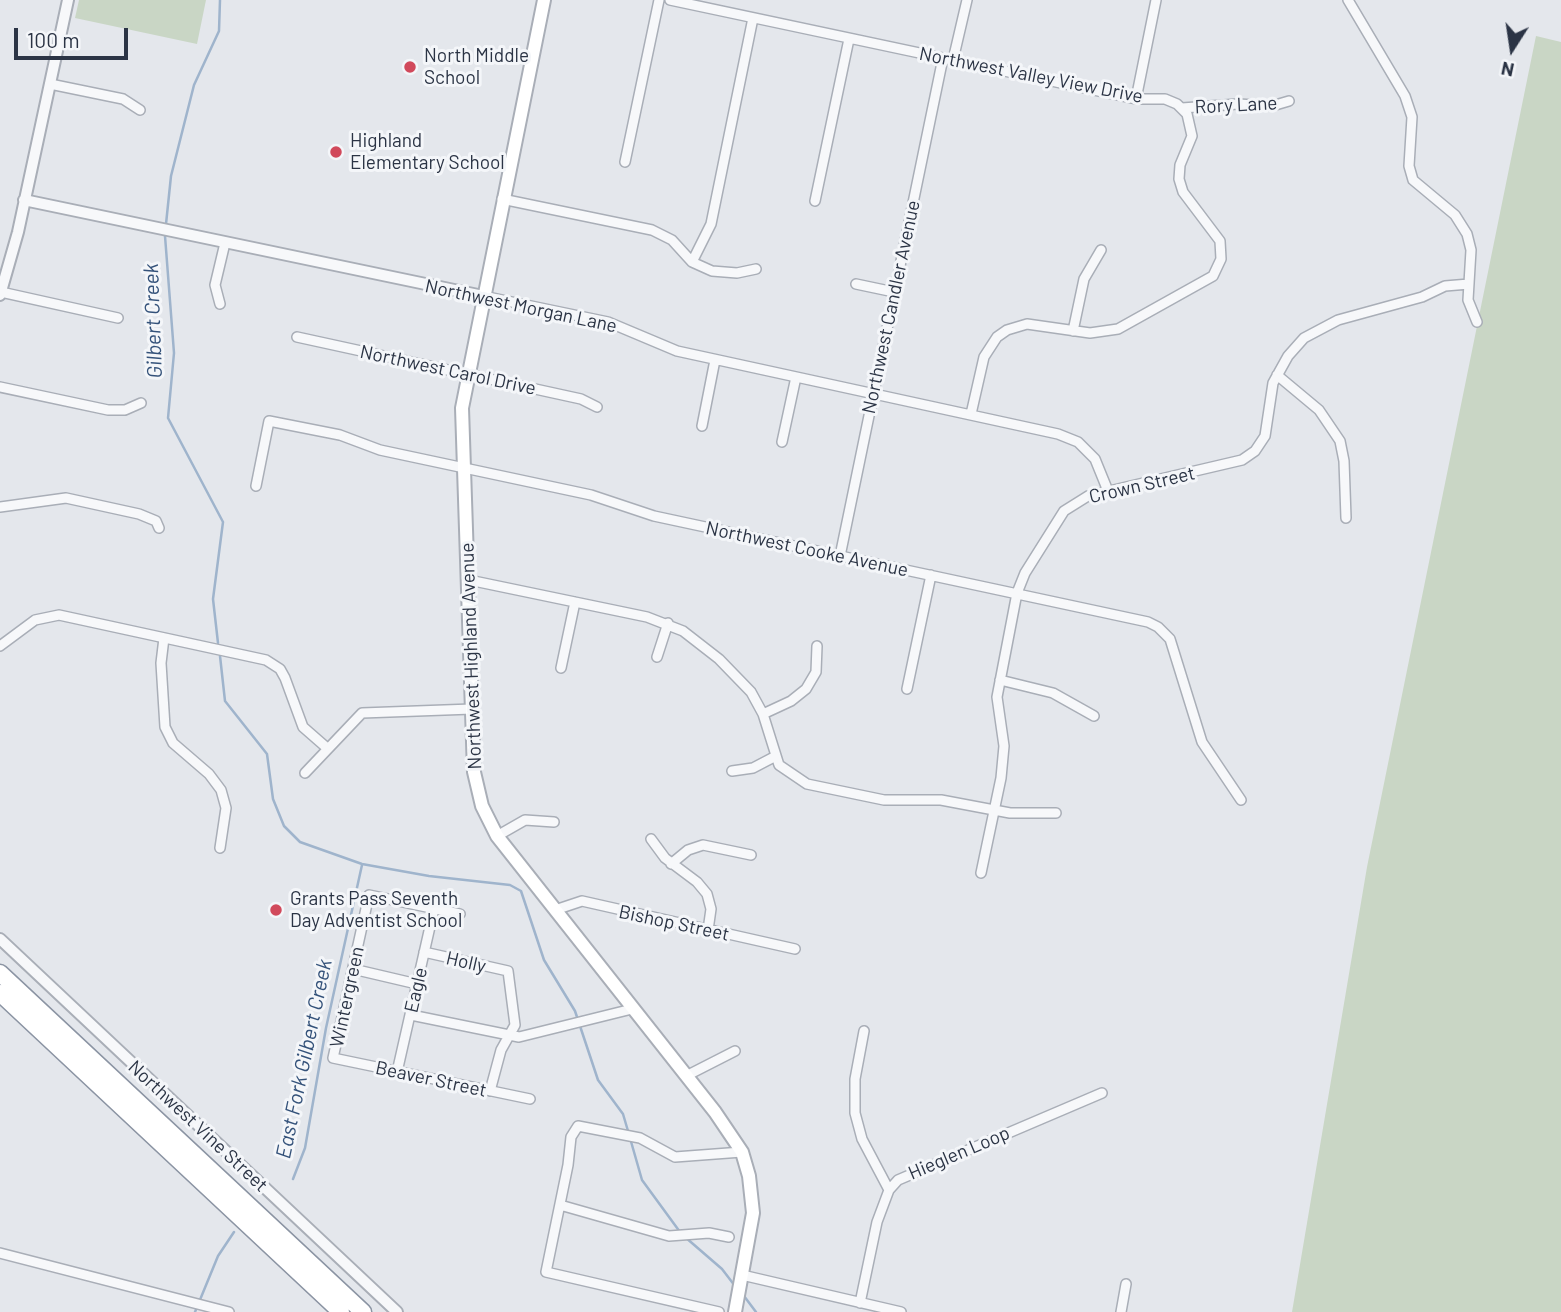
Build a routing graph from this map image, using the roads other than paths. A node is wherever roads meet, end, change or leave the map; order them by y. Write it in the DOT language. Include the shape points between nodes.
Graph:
graph roads {
  1 [pos="68,0"];
  2 [pos="544,0"];
  3 [pos="659,0"];
  4 [pos="670,0"];
  5 [pos="967,0"];
  6 [pos="1156,0"];
  7 [pos="1348,0"];
  8 [pos="753,18"];
  9 [pos="849,38"];
  10 [pos="948,59"];
  11 [pos="50,84"];
  12 [pos="1136,99"];
  13 [pos="1289,101"];
  14 [pos="1182,108"];
  15 [pos="140,110"];
  16 [pos="625,162"];
  17 [pos="502,199"];
  18 [pos="24,200"];
  19 [pos="815,201"];
  20 [pos="225,243"];
  21 [pos="1101,250"];
  22 [pos="692,262"];
  23 [pos="756,269"];
  24 [pos="1469,284"];
  25 [pos="856,285"];
  26 [pos="894,292"];
  27 [pos="1,294"];
  28 [pos="483,296"];
  29 [pos="220,303"];
  30 [pos="118,318"];
  31 [pos="1477,322"];
  32 [pos="1073,331"];
  33 [pos="297,337"];
  34 [pos="715,360"];
  35 [pos="467,374"];
  36 [pos="1277,375"];
  37 [pos="796,377"];
  38 [pos="0,387"];
  39 [pos="873,393"];
  40 [pos="141,403"];
  41 [pos="597,407"];
  42 [pos="971,414"];
  43 [pos="702,426"];
  44 [pos="782,442"];
  45 [pos="464,468"];
  46 [pos="256,486"];
  47 [pos="1108,491"];
  48 [pos="0,507"];
  49 [pos="1346,518"];
  50 [pos="159,528"];
  51 [pos="839,556"];
  52 [pos="930,575"];
  53 [pos="469,580"];
  54 [pos="1017,593"];
  55 [pos="575,602"];
  56 [pos="668,623"];
  57 [pos="164,638"];
  58 [pos="0,646"];
  59 [pos="817,646"];
  60 [pos="657,657"];
  61 [pos="561,668"];
  62 [pos="1000,680"];
  63 [pos="907,689"];
  64 [pos="472,709"];
  65 [pos="763,714"];
  66 [pos="1094,716"];
  67 [pos="327,748"];
  68 [pos="774,757"];
  69 [pos="732,771"];
  70 [pos="304,773"];
  71 [pos="1241,800"];
  72 [pos="995,810"];
  73 [pos="1056,813"];
  74 [pos="554,821"];
  75 [pos="497,836"];
  76 [pos="651,839"];
  77 [pos="220,848"];
  78 [pos="751,855"];
  79 [pos="671,864"];
  80 [pos="981,873"];
  81 [pos="434,909"];
  82 [pos="555,910"];
  83 [pos="460,915"];
  84 [pos="708,930"];
  85 [pos="0,939"];
  86 [pos="795,949"];
  87 [pos="425,952"];
  88 [pos="353,970"];
  89 [pos="0,973"];
  90 [pos="417,984"];
  91 [pos="0,993"];
  92 [pos="632,1009"];
  93 [pos="411,1015"];
  94 [pos="864,1031"];
  95 [pos="509,1036"];
  96 [pos="735,1051"];
  97 [pos="333,1058"];
  98 [pos="397,1072"];
  99 [pos="686,1076"];
  100 [pos="490,1091"];
  101 [pos="1102,1093"];
  102 [pos="530,1099"];
  103 [pos="742,1152"];
  104 [pos="888,1190"];
  105 [pos="560,1205"];
  106 [pos="729,1237"];
  107 [pos="0,1253"];
  108 [pos="742,1275"];
  109 [pos="1126,1284"];
  110 [pos="860,1303"];
  111 [pos="229,1312"];
  112 [pos="341,1312"];
  113 [pos="363,1312"];
  114 [pos="397,1312"];
  115 [pos="719,1312"];
  116 [pos="735,1312"];
  117 [pos="901,1312"];
  118 [pos="1121,1312"];
  1 -- 11 [label="street"];
  2 -- 17 [label="main road, Northwest Highland Avenue"];
  3 -- 16 [label="street"];
  4 -- 8 [label="street, Northwest Valley View Drive"];
  5 -- 10 [label="street, Northwest Candler Avenue"];
  6 -- 12 [label="street"];
  7 -- 24 [label="street" via="1409,107 1413,180 1455,215 1466,234 1471,250"];
  8 -- 9 [label="street, Northwest Valley View Drive"];
  8 -- 22 [label="street" via="711,225"];
  9 -- 10 [label="street, Northwest Valley View Drive"];
  9 -- 19 [label="street"];
  10 -- 12 [label="street, Northwest Valley View Drive"];
  10 -- 26 [label="street, Northwest Candler Avenue"];
  11 -- 15 [label="street" via="123,99"];
  11 -- 18 [label="street"];
  12 -- 14 [label="street, Northwest Valley View Drive" via="1165,99"];
  13 -- 14 [label="street, Rory Lane" via="1272,106"];
  14 -- 32 [label="street" via="1192,135 1180,165 1180,185 1215,231 1222,250 1219,267 1205,282 1118,329"];
  17 -- 22 [label="street" via="652,230 672,240"];
  17 -- 28 [label="main road, Northwest Highland Avenue"];
  18 -- 20 [label="street, Northwest Morgan Lane"];
  18 -- 27 [label="street"];
  20 -- 28 [label="street, Northwest Morgan Lane"];
  20 -- 29 [label="street" via="215,285"];
  21 -- 32 [label="street" via="1084,279"];
  22 -- 23 [label="street" via="722,273"];
  24 -- 31 [label="street" via="1469,307"];
  24 -- 36 [label="street, Crown Street" via="1445,286 1326,325 1295,348"];
  25 -- 26 [label="street"];
  26 -- 39 [label="street, Northwest Candler Avenue"];
  27 -- 30 [label="street"];
  28 -- 34 [label="street, Northwest Morgan Lane" via="608,322 667,348"];
  28 -- 35 [label="main road, Northwest Highland Avenue"];
  32 -- 42 [label="street" via="1027,324 997,337 984,357"];
  33 -- 35 [label="street, Northwest Carol Drive"];
  34 -- 37 [label="street, Northwest Morgan Lane"];
  34 -- 43 [label="street"];
  35 -- 41 [label="street, Northwest Carol Drive" via="582,399"];
  35 -- 45 [label="main road, Northwest Highland Avenue" via="461,423"];
  36 -- 47 [label="street, Crown Street" via="1265,436 1248,456 1216,468"];
  36 -- 49 [label="street" via="1319,410 1340,441"];
  37 -- 39 [label="street, Northwest Morgan Lane"];
  37 -- 44 [label="street"];
  38 -- 40 [label="street" via="108,410 125,410"];
  39 -- 42 [label="street, Northwest Morgan Lane"];
  39 -- 51 [label="street, Northwest Candler Avenue"];
  42 -- 47 [label="street, Northwest Morgan Lane" via="1058,433 1078,442 1095,459"];
  45 -- 46 [label="street, Northwest Cooke Avenue" via="269,421"];
  45 -- 51 [label="street, Northwest Cooke Avenue"];
  45 -- 53 [label="main road, Northwest Highland Avenue"];
  47 -- 54 [label="street, Crown Street" via="1088,496 1064,511"];
  48 -- 50 [label="street" via="66,498 139,514 156,521"];
  51 -- 52 [label="street, Northwest Cooke Avenue"];
  52 -- 54 [label="street, Northwest Cooke Avenue"];
  52 -- 63 [label="street"];
  53 -- 55 [label="street"];
  53 -- 64 [label="main road, Northwest Highland Avenue"];
  54 -- 62 [label="street, Crown Street"];
  54 -- 71 [label="street, Northwest Cooke Avenue" via="1148,622 1164,632 1202,742"];
  55 -- 56 [label="street"];
  55 -- 61 [label="street"];
  56 -- 60 [label="street"];
  56 -- 65 [label="street" via="719,659 751,692"];
  57 -- 58 [label="street" via="50,615 35,620"];
  57 -- 67 [label="street" via="273,664 285,678 303,727"];
  57 -- 77 [label="street" via="165,727 173,743 221,790 226,808"];
  59 -- 65 [label="street" via="816,672 806,689"];
  62 -- 66 [label="street" via="1053,693"];
  62 -- 72 [label="street, Crown Street" via="997,708 1004,758"];
  64 -- 67 [label="street" via="362,713"];
  64 -- 75 [label="main road, Northwest Highland Avenue" via="477,789"];
  65 -- 68 [label="street"];
  67 -- 70 [label="street"];
  68 -- 69 [label="street" via="753,768"];
  68 -- 72 [label="street" via="796,778 823,788 884,800 941,800"];
  72 -- 73 [label="street"];
  72 -- 80 [label="street, Crown Street"];
  74 -- 75 [label="street" via="525,820"];
  75 -- 82 [label="main road, Northwest Highland Avenue"];
  76 -- 79 [label="street"];
  78 -- 79 [label="street" via="703,845"];
  79 -- 84 [label="street" via="707,894 711,909"];
  81 -- 83 [label="street"];
  81 -- 87 [label="street, Eagle"];
  81 -- 88 [label="street, Wintergreen" via="369,895"];
  82 -- 84 [label="street, Bishop Street" via="582,901"];
  82 -- 92 [label="main road, Northwest Highland Avenue"];
  84 -- 86 [label="street, Bishop Street"];
  85 -- 114 [label="street, Northwest Vine Street"];
  87 -- 90 [label="street, Eagle"];
  87 -- 95 [label="street, Holly" via="508,971 515,1020"];
  88 -- 90 [label="street"];
  88 -- 97 [label="street, Wintergreen"];
  89 -- 113 [label="highway"];
  90 -- 93 [label="street, Eagle"];
  91 -- 112 [label="highway"];
  92 -- 95 [label="street"];
  92 -- 99 [label="main road, Northwest Highland Avenue"];
  93 -- 95 [label="street"];
  93 -- 98 [label="street, Eagle"];
  94 -- 104 [label="street" via="855,1079 855,1114 862,1139"];
  95 -- 100 [label="street"];
  96 -- 99 [label="street"];
  97 -- 98 [label="street, Beaver Street"];
  98 -- 100 [label="street, Beaver Street"];
  99 -- 103 [label="main road, Northwest Highland Avenue"];
  100 -- 102 [label="street, Beaver Street"];
  101 -- 104 [label="street, Hieglen Loop" via="912,1171"];
  103 -- 105 [label="street" via="675,1157 640,1138 578,1126 571,1137"];
  103 -- 108 [label="main road, Northwest Highland Avenue" via="754,1201"];
  104 -- 110 [label="street, Hieglen Loop"];
  105 -- 106 [label="street" via="670,1236 709,1233"];
  105 -- 115 [label="street" via="546,1272"];
  107 -- 111 [label="street"];
  108 -- 110 [label="street"];
  108 -- 116 [label="main road, Northwest Highland Avenue"];
  109 -- 118 [label="street"];
  110 -- 117 [label="street"];
}
